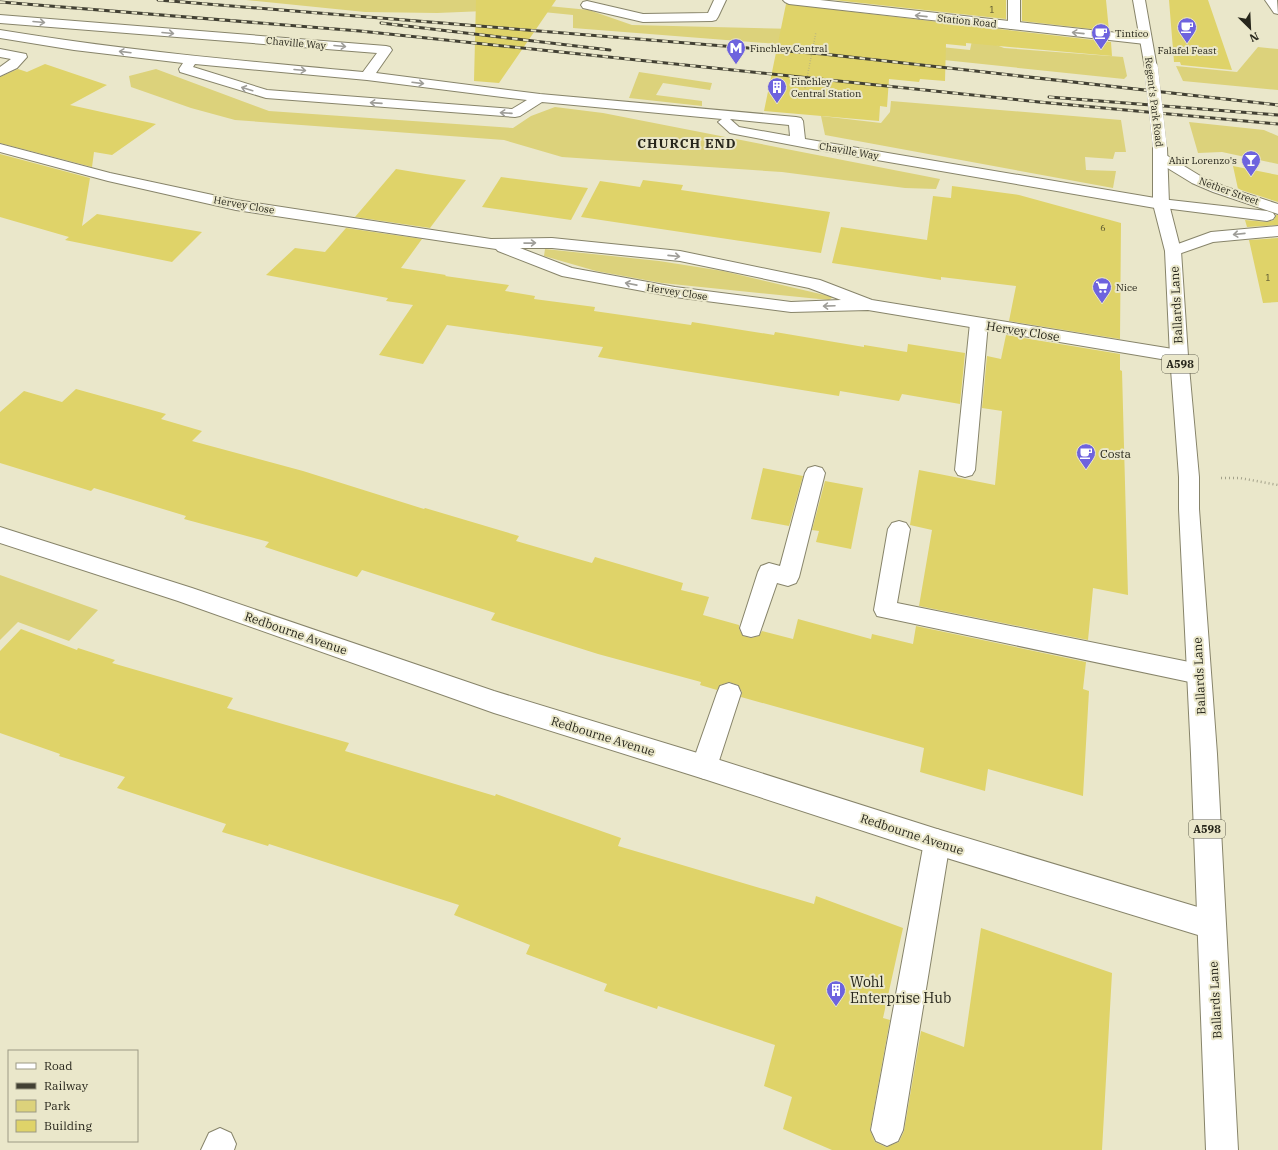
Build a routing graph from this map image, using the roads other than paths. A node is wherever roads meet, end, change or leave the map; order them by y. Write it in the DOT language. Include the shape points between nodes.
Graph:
graph roads {
  1 [pos="720,0"];
  2 [pos="789,0"];
  3 [pos="1014,0"];
  4 [pos="1139,0"];
  5 [pos="1271,0"];
  6 [pos="587,5"];
  7 [pos="1278,10"];
  8 [pos="0,19"];
  9 [pos="1014,26"];
  10 [pos="0,34"];
  11 [pos="1145,40"];
  12 [pos="0,54"];
  13 [pos="192,60"];
  14 [pos="0,72"];
  15 [pos="368,76"];
  16 [pos="540,98"];
  17 [pos="714,115"];
  18 [pos="798,142"];
  19 [pos="0,148"];
  20 [pos="1160,153"];
  21 [pos="1161,204"];
  22 [pos="1278,209"];
  23 [pos="1278,218"];
  24 [pos="1278,231"];
  25 [pos="491,244"];
  26 [pos="1173,251"];
  27 [pos="868,305"];
  28 [pos="979,324"];
  29 [pos="1179,356"];
  30 [pos="965,470"];
  31 [pos="815,473"];
  32 [pos="898,529"];
  33 [pos="0,535"];
  34 [pos="751,628"];
  35 [pos="1199,674"];
  36 [pos="729,693"];
  37 [pos="704,767"];
  38 [pos="937,842"];
  39 [pos="1211,925"];
  40 [pos="887,1130"];
  41 [pos="1222,1150"];
  1 -- 6 [label="street" via="712,17 643,18"];
  9 -- 2 [label="street, Station Road, one-way"];
  3 -- 9 [label="street"];
  4 -- 11 [label="street, Regent's Park Road / A598"];
  5 -- 7 [label="street"];
  8 -- 15 [label="street, Chaville Way, one-way" via="386,50"];
  11 -- 9 [label="street, Station Road, one-way"];
  13 -- 10 [label="street, one-way"];
  11 -- 20 [label="street, Regent's Park Road / A598, bridge"];
  12 -- 14 [label="street" via="21,57"];
  13 -- 15 [label="street, one-way"];
  16 -- 13 [label="street, one-way" via="515,114 266,94 185,69"];
  15 -- 16 [label="street, Chaville Way, one-way"];
  16 -- 17 [label="street, Chaville Way"];
  17 -- 18 [label="street, Chaville Way" via="735,130"];
  17 -- 18 [label="street" via="796,121"];
  18 -- 21 [label="street, Chaville Way"];
  19 -- 25 [label="street, Hervey Close" via="108,178 236,205"];
  20 -- 21 [label="street, Regent's Park Road / A598"];
  20 -- 22 [label="street, Nether Street" via="1197,180"];
  21 -- 23 [label="street, Nether Street"];
  21 -- 26 [label="street, Ballards Lane / A598"];
  24 -- 26 [label="street, one-way" via="1211,237"];
  25 -- 27 [label="street, Hervey Close, one-way" via="552,243 680,256 814,284"];
  27 -- 25 [label="street, Hervey Close, one-way" via="791,308 675,292 568,272"];
  26 -- 29 [label="street, Ballards Lane / A598"];
  27 -- 28 [label="street, Hervey Close"];
  28 -- 29 [label="street, Hervey Close"];
  28 -- 30 [label="street"];
  29 -- 35 [label="street, Ballards Lane / A598" via="1189,477"];
  31 -- 34 [label="street" via="788,577 769,572"];
  32 -- 35 [label="street" via="885,610"];
  33 -- 37 [label="street, Redbourne Avenue" via="191,597 494,702"];
  35 -- 39 [label="street, Ballards Lane / A598"];
  36 -- 37 [label="street"];
  37 -- 38 [label="street, Redbourne Avenue"];
  38 -- 39 [label="street, Redbourne Avenue"];
  38 -- 40 [label="street"];
  39 -- 41 [label="street, Ballards Lane / A598"];
}
